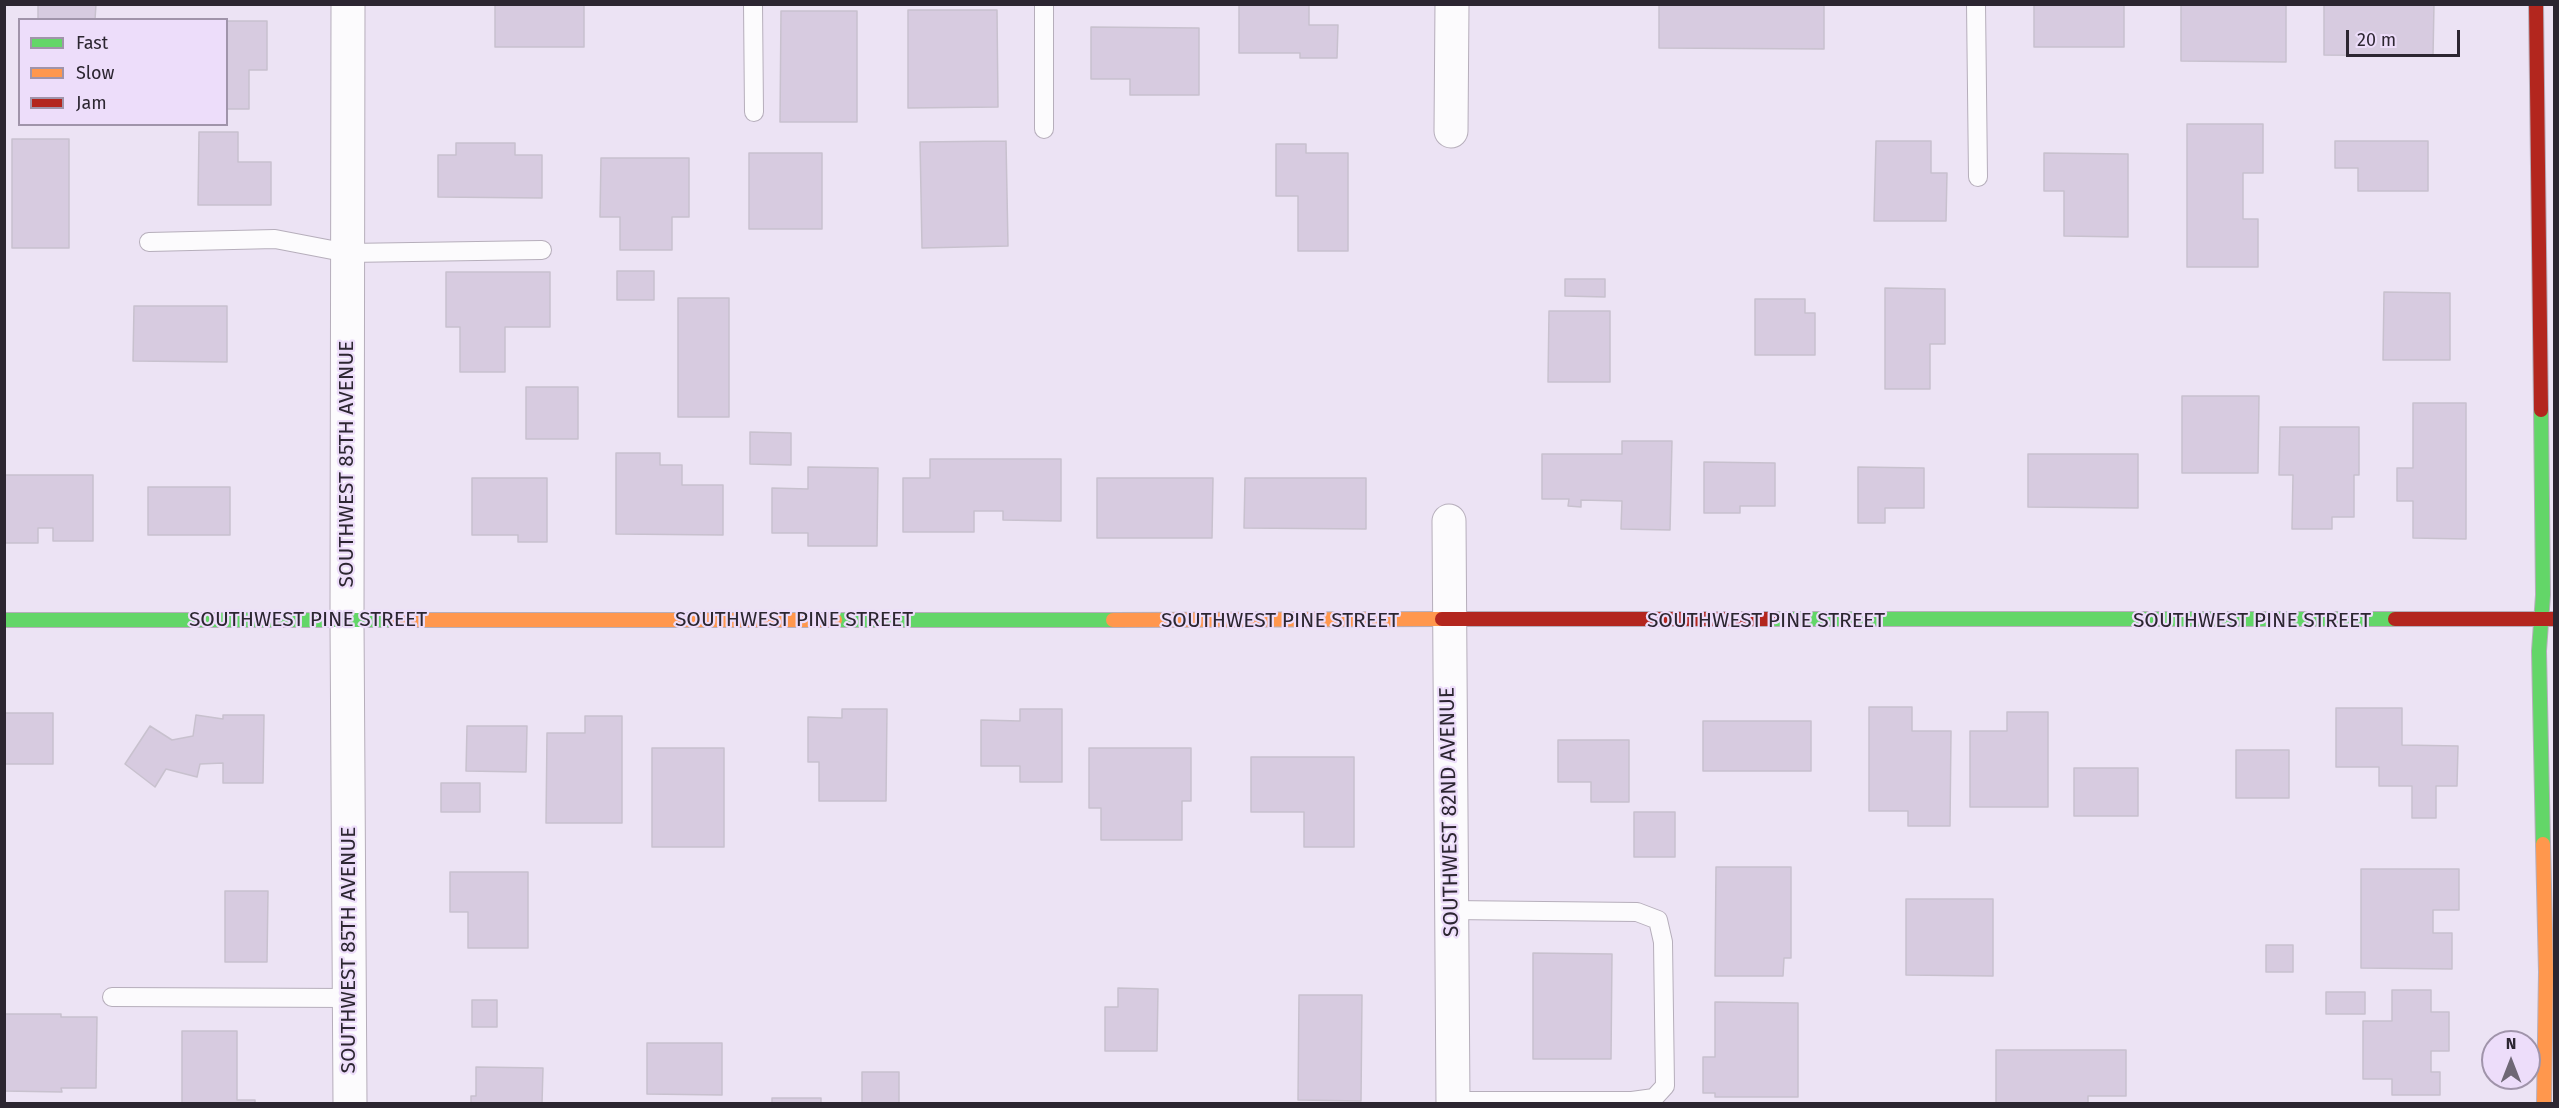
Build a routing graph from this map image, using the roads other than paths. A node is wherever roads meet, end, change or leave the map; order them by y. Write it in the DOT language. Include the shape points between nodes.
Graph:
graph roads {
  1 [pos="348,4"];
  2 [pos="753,4"];
  3 [pos="1044,4"];
  4 [pos="1452,4"];
  5 [pos="1976,4"];
  6 [pos="2536,4"];
  7 [pos="754,112"];
  8 [pos="1044,129"];
  9 [pos="1451,131"];
  10 [pos="1978,177"];
  11 [pos="149,242"];
  12 [pos="2547,246"];
  13 [pos="542,250"];
  14 [pos="348,253"];
  15 [pos="1449,521"];
  16 [pos="4,620"];
  17 [pos="347,620"];
  18 [pos="2548,620"];
  19 [pos="1448,621"];
  20 [pos="1451,910"];
  21 [pos="112,997"];
  22 [pos="350,998"];
  23 [pos="1453,1102"];
  24 [pos="350,1104"];
  25 [pos="2544,1104"];
  1 -- 14 [label="street, SOUTHWEST 85TH AVENUE"];
  2 -- 7 [label="lane"];
  3 -- 8 [label="lane"];
  4 -- 9 [label="street"];
  5 -- 10 [label="lane"];
  6 -- 12 [label="street"];
  11 -- 14 [label="lane" via="275,239"];
  12 -- 18 [label="street"];
  13 -- 14 [label="lane"];
  14 -- 17 [label="street, SOUTHWEST 85TH AVENUE"];
  15 -- 19 [label="street, SOUTHWEST 82ND AVENUE"];
  16 -- 17 [label="street, SOUTHWEST PINE STREET"];
  17 -- 19 [label="street, SOUTHWEST PINE STREET"];
  17 -- 22 [label="street, SOUTHWEST 85TH AVENUE"];
  18 -- 19 [label="street, SOUTHWEST PINE STREET"];
  18 -- 25 [label="street" via="2539,663 2546,972"];
  19 -- 20 [label="street, SOUTHWEST 82ND AVENUE"];
  20 -- 23 [label="street, SOUTHWEST 82ND AVENUE"];
  20 -- 23 [label="lane" via="1637,912 1658,920 1663,942 1665,1086 1654,1098 1632,1101"];
  21 -- 22 [label="lane"];
  22 -- 24 [label="street, SOUTHWEST 85TH AVENUE"];
}
